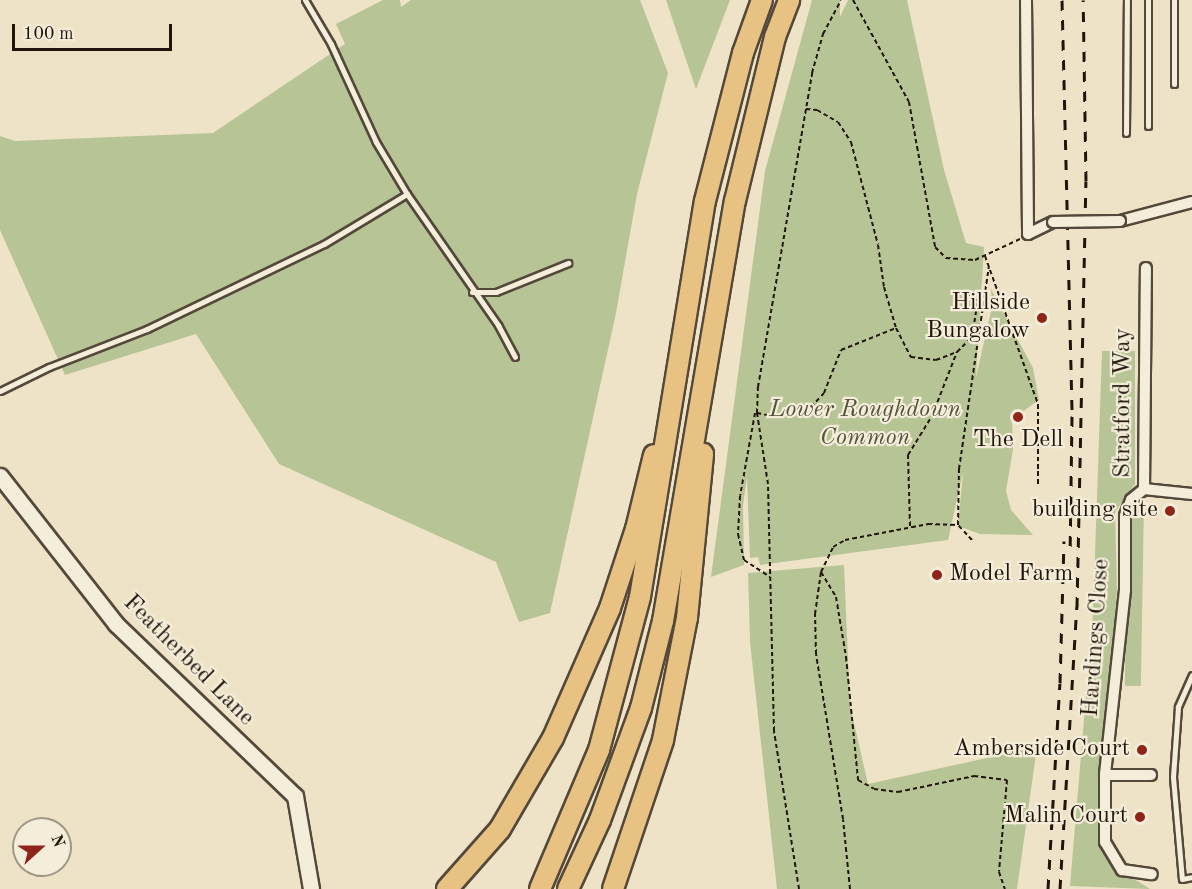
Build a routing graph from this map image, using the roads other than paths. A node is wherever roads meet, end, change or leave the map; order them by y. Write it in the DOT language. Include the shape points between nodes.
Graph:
graph roads {
  1 [pos="305,0"];
  2 [pos="762,0"];
  3 [pos="789,0"];
  4 [pos="1026,0"];
  5 [pos="1127,0"];
  6 [pos="1148,0"];
  7 [pos="1174,0"];
  8 [pos="1174,84"];
  9 [pos="1148,126"];
  10 [pos="1126,133"];
  11 [pos="407,194"];
  12 [pos="1192,202"];
  13 [pos="568,263"];
  14 [pos="1146,268"];
  15 [pos="472,292"];
  16 [pos="515,357"];
  17 [pos="675,384"];
  18 [pos="703,386"];
  19 [pos="0,391"];
  20 [pos="0,476"];
  21 [pos="1144,489"];
  22 [pos="1192,494"];
  23 [pos="1192,675"];
  24 [pos="1105,775"];
  25 [pos="1151,775"];
  26 [pos="1152,874"];
  27 [pos="1192,877"];
  28 [pos="311,889"];
  29 [pos="447,889"];
  30 [pos="540,889"];
  31 [pos="568,889"];
  32 [pos="613,889"];
  1 -- 11 [label="lane" via="331,44 376,142"];
  2 -- 17 [label="highway" via="743,53 705,201"];
  3 -- 18 [label="highway" via="772,48 735,201"];
  4 -- 12 [label="street, bridge" via="1028,234 1053,222 1120,221"];
  5 -- 10 [label="lane"];
  6 -- 9 [label="lane"];
  7 -- 8 [label="lane"];
  11 -- 15 [label="lane"];
  11 -- 19 [label="lane" via="324,244 147,329 49,367"];
  13 -- 15 [label="lane" via="496,292"];
  14 -- 21 [label="street, Stratford Way"];
  15 -- 16 [label="lane" via="498,325"];
  17 -- 29 [label="highway" via="661,424 636,529 583,674 553,738 500,829"];
  17 -- 30 [label="highway" via="646,565 615,694 598,750"];
  18 -- 31 [label="highway" via="663,621 640,708 600,820"];
  18 -- 32 [label="highway" via="706,422 687,618 663,740"];
  20 -- 28 [label="street, Featherbed Lane" via="116,624 295,796"];
  21 -- 22 [label="street, Stratford Way"];
  21 -- 24 [label="street, Hardings Close" via="1131,500 1125,516 1125,590"];
  23 -- 27 [label="lane" via="1178,708 1173,777 1182,879"];
  24 -- 25 [label="street"];
  24 -- 26 [label="street, Hardings Close" via="1105,842 1122,870"];
}
